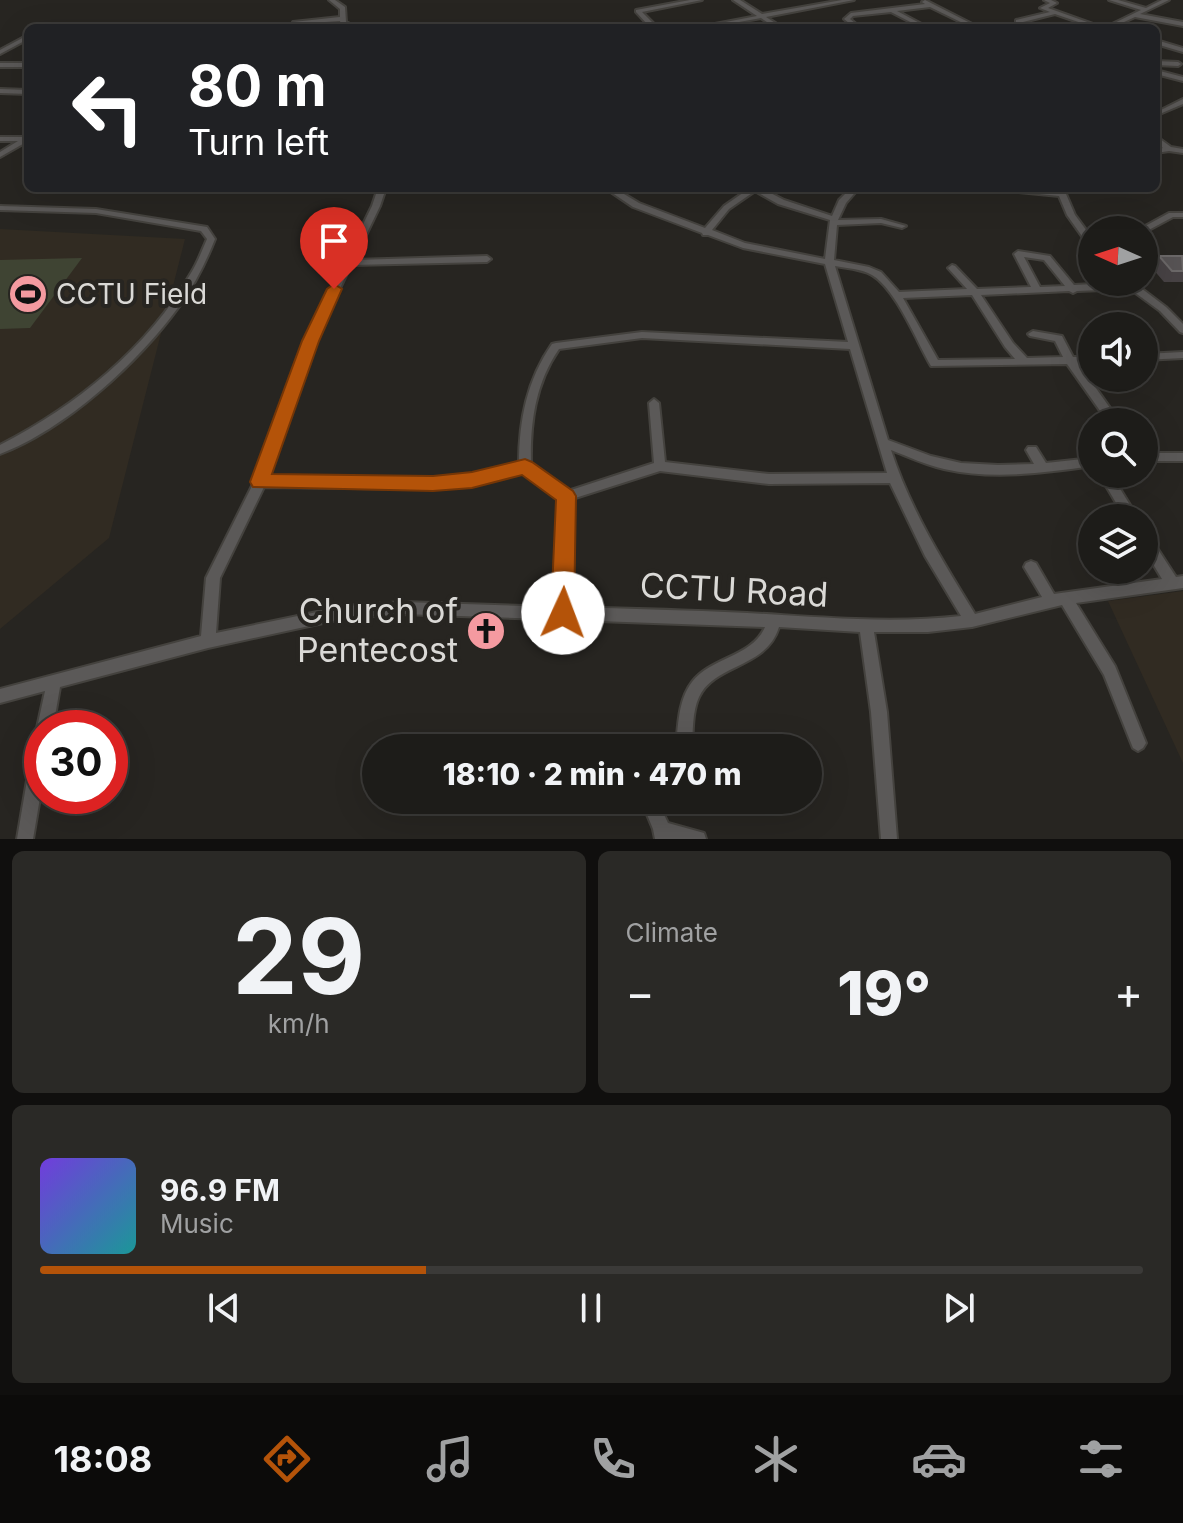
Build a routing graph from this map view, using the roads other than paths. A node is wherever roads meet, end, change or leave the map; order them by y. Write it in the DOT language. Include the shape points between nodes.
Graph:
graph roads {
  1 [pos="325,0"];
  2 [pos="332,0"];
  3 [pos="699,0"];
  4 [pos="736,0"];
  5 [pos="815,0"];
  6 [pos="851,0"];
  7 [pos="921,0"];
  8 [pos="1047,0"];
  9 [pos="1112,0"];
  10 [pos="1166,0"];
  11 [pos="930,5"];
  12 [pos="825,6"];
  13 [pos="1145,9"];
  14 [pos="892,10"];
  15 [pos="961,10"];
  16 [pos="946,13"];
  17 [pos="1054,13"];
  18 [pos="1134,15"];
  19 [pos="765,17"];
  20 [pos="341,19"];
  21 [pos="296,22"];
  22 [pos="344,24"];
  23 [pos="652,24"];
  24 [pos="722,24"];
  25 [pos="775,24"];
  26 [pos="853,24"];
  27 [pos="918,24"];
  28 [pos="969,24"];
  29 [pos="1022,24"];
  30 [pos="1094,24"];
  31 [pos="1116,24"];
  32 [pos="1183,24"];
  33 [pos="24,39"];
  34 [pos="1160,43"];
  35 [pos="1183,50"];
  36 [pos="0,52"];
  37 [pos="1160,63"];
  38 [pos="1178,64"];
  39 [pos="0,65"];
  40 [pos="24,65"];
  41 [pos="1160,73"];
  42 [pos="1183,79"];
  43 [pos="24,86"];
  44 [pos="0,91"];
  45 [pos="19,91"];
  46 [pos="24,92"];
  47 [pos="1183,101"];
  48 [pos="1160,112"];
  49 [pos="0,139"];
  50 [pos="24,139"];
  51 [pos="24,141"];
  52 [pos="1160,141"];
  53 [pos="1169,149"];
  54 [pos="1160,150"];
  55 [pos="1183,151"];
  56 [pos="0,155"];
  57 [pos="381,192"];
  58 [pos="615,192"];
  59 [pos="748,192"];
  60 [pos="762,192"];
  61 [pos="851,192"];
  62 [pos="1064,192"];
  63 [pos="0,208"];
  64 [pos="1183,215"];
  65 [pos="834,221"];
  66 [pos="1158,222"];
  67 [pos="1078,225"];
  68 [pos="902,226"];
  69 [pos="706,233"];
  70 [pos="487,259"];
  71 [pos="829,262"];
  72 [pos="346,263"];
  73 [pos="952,268"];
  74 [pos="1078,289"];
  75 [pos="1037,290"];
  76 [pos="1073,290"];
  77 [pos="975,292"];
  78 [pos="897,295"];
  79 [pos="1145,296"];
  80 [pos="1183,330"];
  81 [pos="1033,334"];
  82 [pos="854,346"];
  83 [pos="1183,355"];
  84 [pos="1158,356"];
  85 [pos="1078,357"];
  86 [pos="1070,360"];
  87 [pos="1024,362"];
  88 [pos="654,403"];
  89 [pos="1104,408"];
  90 [pos="884,443"];
  91 [pos="0,450"];
  92 [pos="1032,450"];
  93 [pos="1158,457"];
  94 [pos="1183,457"];
  95 [pos="1078,464"];
  96 [pos="660,466"];
  97 [pos="525,467"];
  98 [pos="1043,468"];
  99 [pos="894,478"];
  100 [pos="260,482"];
  101 [pos="566,496"];
  102 [pos="1158,556"];
  103 [pos="1031,567"];
  104 [pos="1178,582"];
  105 [pos="1059,600"];
  106 [pos="563,613"];
  107 [pos="774,621"];
  108 [pos="972,621"];
  109 [pos="866,626"];
  110 [pos="208,641"];
  111 [pos="54,681"];
  112 [pos="0,696"];
  113 [pos="48,710"];
  114 [pos="686,734"];
  115 [pos="1138,743"];
  116 [pos="29,814"];
  117 [pos="653,814"];
  118 [pos="664,835"];
  119 [pos="25,839"];
  120 [pos="698,839"];
  121 [pos="889,839"];
  1 -- 2 [label="street"];
  2 -- 20 [label="street" via="343,8"];
  3 -- 23 [label="street" via="638,11"];
  4 -- 19 [label="street"];
  5 -- 12 [label="street"];
  6 -- 12 [label="street"];
  7 -- 11 [label="street"];
  8 -- 17 [label="street" via="1054,3 1043,8"];
  9 -- 13 [label="street"];
  10 -- 13 [label="street"];
  11 -- 14 [label="street"];
  11 -- 16 [label="street"];
  12 -- 19 [label="street"];
  13 -- 18 [label="street"];
  14 -- 26 [label="street" via="851,15 847,19"];
  14 -- 27 [label="street"];
  15 -- 16 [label="street"];
  16 -- 28 [label="street"];
  17 -- 29 [label="street" via="1018,21"];
  17 -- 30 [label="street"];
  18 -- 31 [label="street"];
  18 -- 32 [label="street"];
  19 -- 24 [label="street"];
  19 -- 25 [label="street"];
  20 -- 21 [label="street"];
  20 -- 22 [label="street"];
  33 -- 36 [label="street"];
  34 -- 35 [label="street"];
  37 -- 38 [label="street"];
  39 -- 40 [label="street"];
  41 -- 42 [label="street"];
  43 -- 45 [label="street"];
  44 -- 45 [label="street"];
  45 -- 46 [label="street"];
  47 -- 48 [label="street"];
  49 -- 50 [label="street"];
  51 -- 56 [label="street"];
  52 -- 53 [label="street"];
  53 -- 54 [label="street"];
  53 -- 55 [label="street"];
  57 -- 72 [label="street"];
  58 -- 69 [label="street"];
  59 -- 69 [label="street" via="730,203"];
  60 -- 65 [label="street"];
  61 -- 65 [label="street"];
  62 -- 67 [label="street"];
  63 -- 91 [label="street" via="109,213 204,229 211,239 157,330 127,363 50,422"];
  64 -- 66 [label="street"];
  65 -- 68 [label="street"];
  65 -- 71 [label="street"];
  69 -- 71 [label="street" via="786,256"];
  70 -- 72 [label="street"];
  71 -- 78 [label="street" via="878,274"];
  71 -- 82 [label="street"];
  72 -- 100 [label="street" via="310,341"];
  73 -- 77 [label="street"];
  74 -- 76 [label="street"];
  75 -- 76 [label="street"];
  75 -- 76 [label="street" via="1018,254 1047,258"];
  75 -- 77 [label="street"];
  77 -- 78 [label="street"];
  77 -- 87 [label="street"];
  78 -- 87 [label="street" via="935,364"];
  79 -- 80 [label="street"];
  81 -- 86 [label="street" via="1059,338"];
  82 -- 90 [label="street"];
  82 -- 97 [label="street" via="642,335 556,346 542,363 534,388 525,429"];
  83 -- 84 [label="street"];
  85 -- 86 [label="street"];
  86 -- 87 [label="street"];
  86 -- 89 [label="street"];
  88 -- 96 [label="street"];
  90 -- 98 [label="street" via="943,464"];
  90 -- 99 [label="street"];
  92 -- 98 [label="street"];
  93 -- 94 [label="street"];
  95 -- 98 [label="street"];
  96 -- 99 [label="street" via="769,479"];
  96 -- 101 [label="street"];
  97 -- 100 [label="street" via="433,484"];
  97 -- 101 [label="street"];
  99 -- 108 [label="street"];
  100 -- 110 [label="street" via="213,578"];
  101 -- 106 [label="street"];
  102 -- 104 [label="street"];
  103 -- 105 [label="street"];
  104 -- 105 [label="street, CCTU Road"];
  105 -- 108 [label="street, CCTU Road"];
  105 -- 115 [label="street" via="1110,671"];
  106 -- 107 [label="street, CCTU Road"];
  106 -- 110 [label="street, CCTU Road" via="403,608 346,612"];
  107 -- 109 [label="street, CCTU Road"];
  107 -- 114 [label="street" via="765,643 708,675 694,690"];
  108 -- 109 [label="street, CCTU Road"];
  109 -- 121 [label="street"];
  110 -- 111 [label="street, CCTU Road"];
  111 -- 112 [label="street, CCTU Road"];
  111 -- 113 [label="street"];
  116 -- 119 [label="street"];
  117 -- 118 [label="street"];
  118 -- 120 [label="street"];
}
